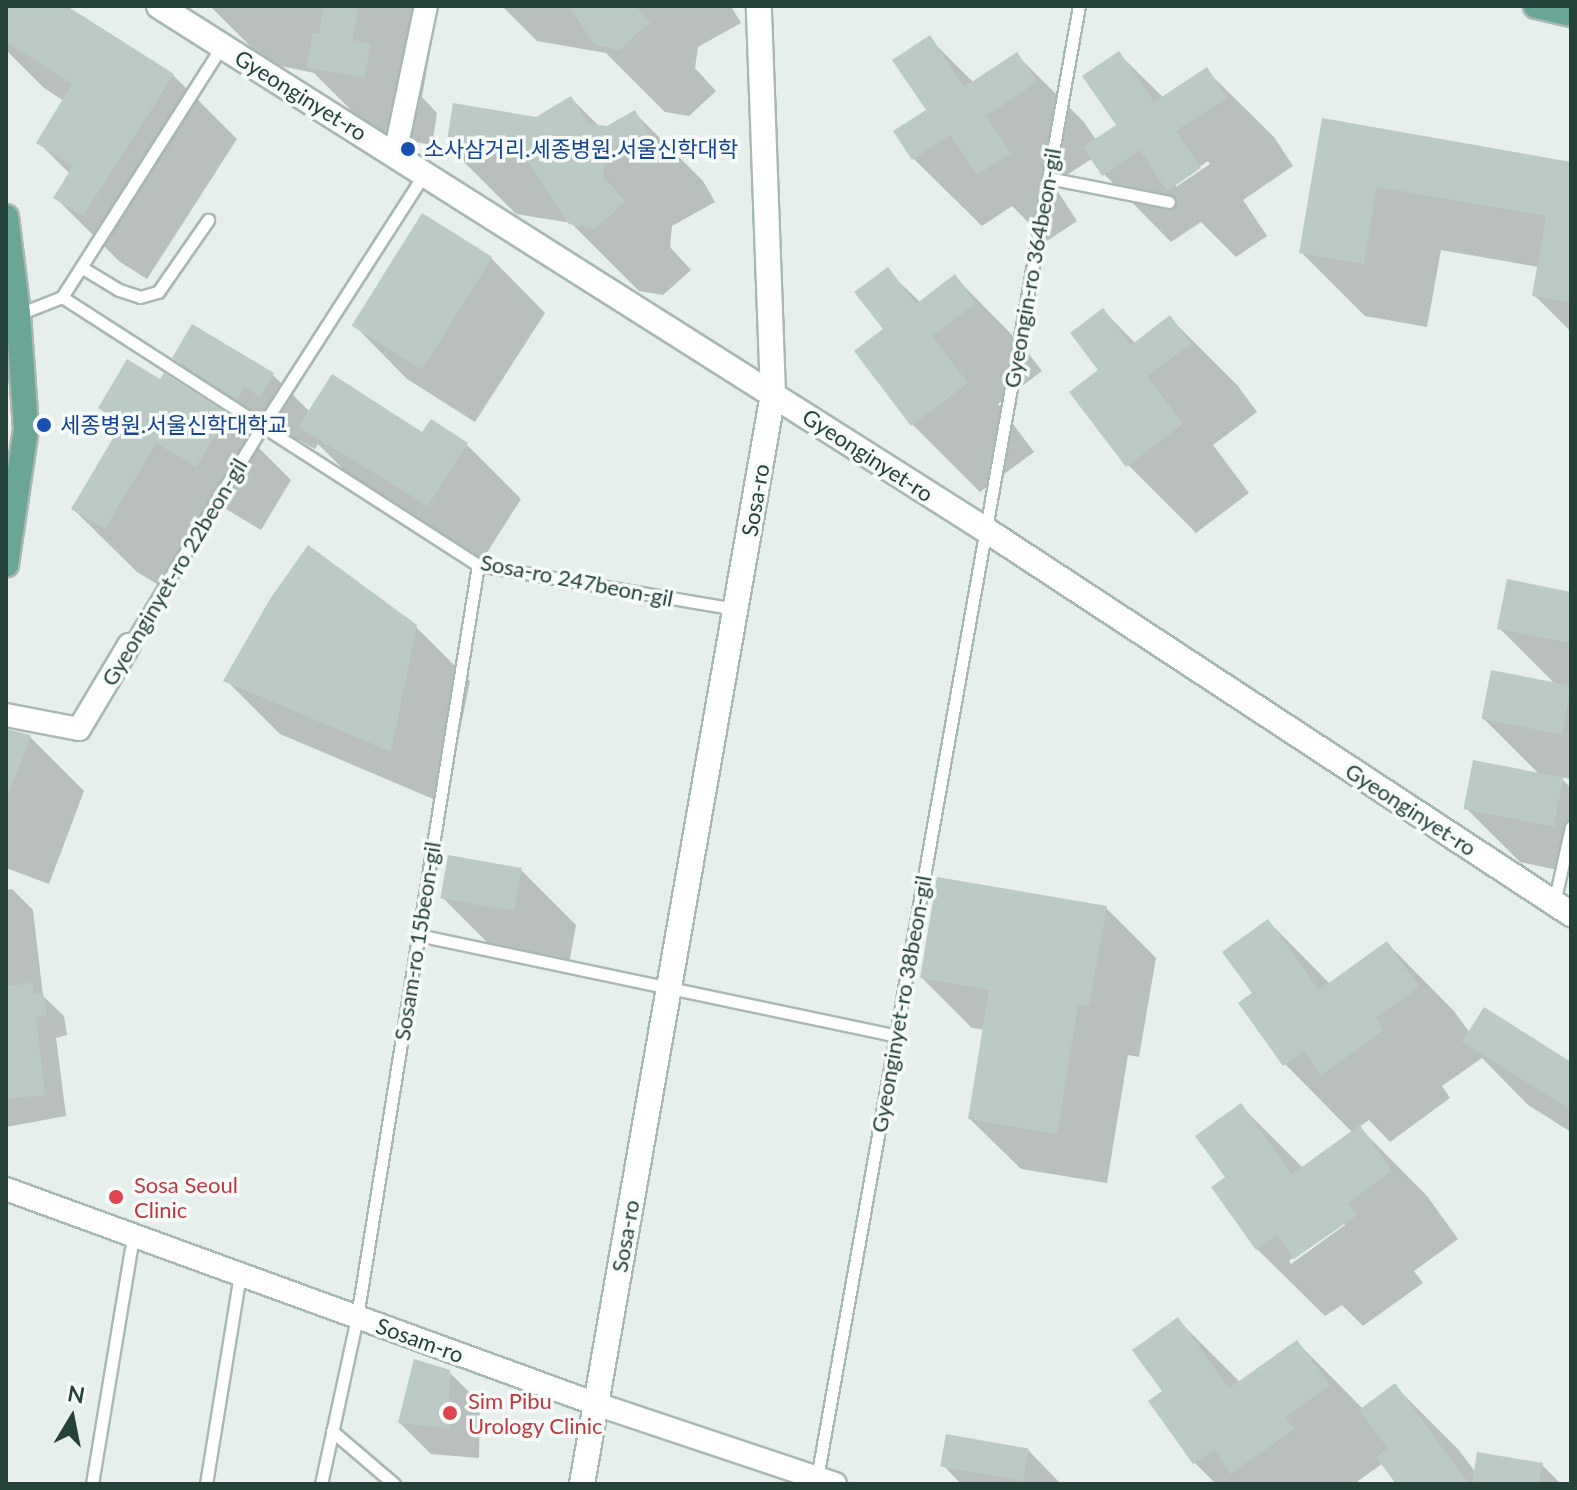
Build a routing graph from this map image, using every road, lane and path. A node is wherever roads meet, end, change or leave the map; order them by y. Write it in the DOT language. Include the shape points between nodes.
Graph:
graph roads {
  1 [pos="159,6"];
  2 [pos="426,6"];
  3 [pos="759,6"];
  4 [pos="1079,6"];
  5 [pos="1536,6"];
  6 [pos="1571,14"];
  7 [pos="222,46"];
  8 [pos="395,154"];
  9 [pos="424,173"];
  10 [pos="1048,178"];
  11 [pos="1169,202"];
  12 [pos="6,219"];
  13 [pos="208,220"];
  14 [pos="81,267"];
  15 [pos="62,297"];
  16 [pos="18,314"];
  17 [pos="773,394"];
  18 [pos="263,425"];
  19 [pos="986,530"];
  20 [pos="6,565"];
  21 [pos="478,565"];
  22 [pos="736,609"];
  23 [pos="129,645"];
  24 [pos="6,715"];
  25 [pos="1571,827"];
  26 [pos="1562,909"];
  27 [pos="418,935"];
  28 [pos="669,988"];
  29 [pos="896,1036"];
  30 [pos="6,1189"];
  31 [pos="133,1235"];
  32 [pos="240,1275"];
  33 [pos="357,1317"];
  34 [pos="596,1404"];
  35 [pos="332,1431"];
  36 [pos="823,1482"];
  37 [pos="92,1484"];
  38 [pos="206,1484"];
  39 [pos="321,1484"];
  40 [pos="394,1484"];
  41 [pos="582,1484"];
  1 -- 7 [label="street, Gyeonginyet-ro"];
  2 -- 8 [label="street"];
  3 -- 17 [label="street, Sosa-ro"];
  4 -- 10 [label="lane, Gyeongin-ro 364beon-gil"];
  5 -- 6 [label="main road"];
  7 -- 8 [label="street, Gyeonginyet-ro"];
  7 -- 14 [label="lane"];
  8 -- 9 [label="street, Gyeonginyet-ro"];
  9 -- 17 [label="street, Gyeonginyet-ro"];
  9 -- 18 [label="lane, Gyeonginyet-ro 22beon-gil"];
  10 -- 11 [label="lane"];
  10 -- 19 [label="lane, Gyeongin-ro 364beon-gil"];
  12 -- 16 [label="main road"];
  13 -- 14 [label="lane" via="158,292 140,297"];
  14 -- 15 [label="lane"];
  15 -- 16 [label="lane"];
  15 -- 18 [label="lane, Sosa-ro 247beon-gil"];
  16 -- 20 [label="main road" via="26,429"];
  17 -- 19 [label="street, Gyeonginyet-ro"];
  17 -- 22 [label="street, Sosa-ro"];
  18 -- 21 [label="lane, Sosa-ro 247beon-gil"];
  18 -- 23 [label="lane, Gyeonginyet-ro 22beon-gil"];
  19 -- 26 [label="street, Gyeonginyet-ro"];
  19 -- 29 [label="lane, Gyeonginyet-ro 38beon-gil"];
  21 -- 22 [label="lane, Sosa-ro 247beon-gil"];
  21 -- 27 [label="lane, Sosam-ro 15beon-gil"];
  22 -- 28 [label="street, Sosa-ro"];
  23 -- 24 [label="street, Gyeonginyet-ro 22beon-gil" via="79,729"];
  25 -- 26 [label="lane"];
  27 -- 28 [label="lane"];
  27 -- 33 [label="lane, Sosam-ro 15beon-gil"];
  28 -- 29 [label="lane"];
  28 -- 34 [label="street, Sosa-ro"];
  29 -- 36 [label="lane, Gyeonginyet-ro 38beon-gil"];
  30 -- 31 [label="street, Sosam-ro"];
  31 -- 32 [label="street, Sosam-ro"];
  31 -- 37 [label="lane"];
  32 -- 33 [label="street, Sosam-ro"];
  32 -- 38 [label="lane"];
  33 -- 34 [label="street, Sosam-ro"];
  33 -- 35 [label="lane, Sosam-ro 15beon-gil"];
  34 -- 36 [label="street, Sosam-ro"];
  34 -- 41 [label="street, Sosa-ro"];
  35 -- 39 [label="lane, Sosam-ro 15beon-gil"];
  35 -- 40 [label="lane"];
}
